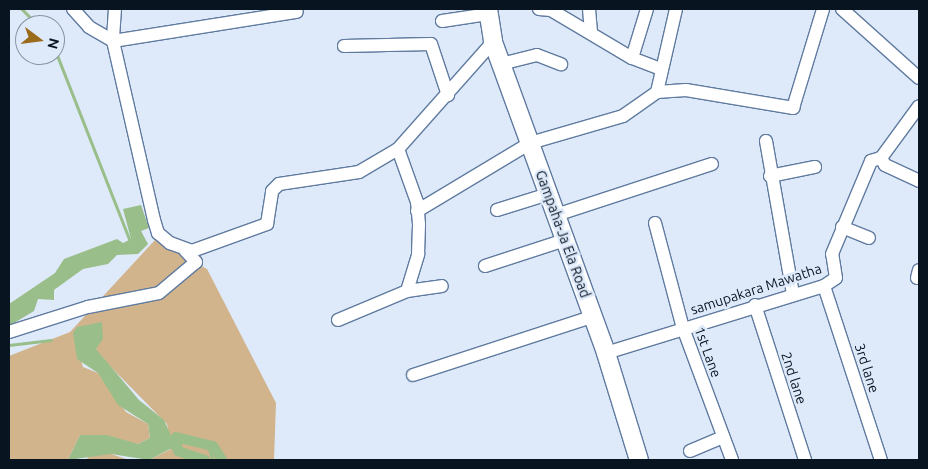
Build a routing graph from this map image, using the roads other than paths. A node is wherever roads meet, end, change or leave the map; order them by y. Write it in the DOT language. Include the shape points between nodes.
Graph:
graph roads {
  1 [pos="73,9"];
  2 [pos="115,9"];
  3 [pos="539,9"];
  4 [pos="589,9"];
  5 [pos="647,9"];
  6 [pos="676,9"];
  7 [pos="823,9"];
  8 [pos="842,9"];
  9 [pos="297,12"];
  10 [pos="488,12"];
  11 [pos="442,21"];
  12 [pos="591,31"];
  13 [pos="112,41"];
  14 [pos="493,42"];
  15 [pos="344,46"];
  16 [pos="632,58"];
  17 [pos="501,64"];
  18 [pos="561,64"];
  19 [pos="660,68"];
  20 [pos="919,78"];
  21 [pos="657,92"];
  22 [pos="448,95"];
  23 [pos="919,106"];
  24 [pos="766,142"];
  25 [pos="530,143"];
  26 [pos="398,149"];
  27 [pos="881,158"];
  28 [pos="712,164"];
  29 [pos="815,167"];
  30 [pos="770,176"];
  31 [pos="919,181"];
  32 [pos="548,194"];
  33 [pos="497,210"];
  34 [pos="418,211"];
  35 [pos="556,215"];
  36 [pos="655,223"];
  37 [pos="842,228"];
  38 [pos="869,238"];
  39 [pos="565,240"];
  40 [pos="184,250"];
  41 [pos="485,266"];
  42 [pos="442,286"];
  43 [pos="824,286"];
  44 [pos="407,291"];
  45 [pos="793,294"];
  46 [pos="755,305"];
  47 [pos="592,317"];
  48 [pos="338,320"];
  49 [pos="683,328"];
  50 [pos="9,332"];
  51 [pos="606,353"];
  52 [pos="413,375"];
  53 [pos="723,437"];
  54 [pos="690,450"];
  55 [pos="637,460"];
  56 [pos="732,460"];
  57 [pos="805,460"];
  58 [pos="881,460"];
  1 -- 13 [label="street" via="89,27"];
  2 -- 13 [label="street"];
  3 -- 12 [label="street"];
  4 -- 12 [label="street"];
  5 -- 16 [label="street"];
  6 -- 19 [label="street"];
  7 -- 21 [label="street" via="792,108 686,90"];
  8 -- 20 [label="street"];
  9 -- 13 [label="street"];
  10 -- 11 [label="street"];
  10 -- 14 [label="highway, Gampaha-Ja Ela Road"];
  12 -- 16 [label="street"];
  13 -- 40 [label="street" via="158,233"];
  14 -- 17 [label="highway, Gampaha-Ja Ela Road"];
  14 -- 22 [label="street"];
  15 -- 22 [label="street" via="431,44"];
  16 -- 19 [label="street"];
  17 -- 18 [label="street" via="538,55"];
  17 -- 25 [label="highway, Gampaha-Ja Ela Road"];
  19 -- 21 [label="street"];
  21 -- 25 [label="street" via="622,116"];
  22 -- 26 [label="street"];
  23 -- 27 [label="street, samupakara Mawatha"];
  24 -- 30 [label="street"];
  25 -- 32 [label="highway, Gampaha-Ja Ela Road"];
  25 -- 34 [label="street"];
  26 -- 34 [label="street"];
  26 -- 40 [label="street" via="359,172 279,184 272,191 267,224 201,251"];
  27 -- 31 [label="street" via="885,165"];
  27 -- 37 [label="street, samupakara Mawatha" via="871,161"];
  28 -- 35 [label="street"];
  29 -- 30 [label="street"];
  30 -- 45 [label="street"];
  32 -- 33 [label="street"];
  32 -- 35 [label="highway, Gampaha-Ja Ela Road"];
  34 -- 44 [label="street" via="418,254"];
  35 -- 39 [label="highway, Gampaha-Ja Ela Road"];
  36 -- 49 [label="street, 1st Lane"];
  37 -- 38 [label="street"];
  37 -- 43 [label="street, samupakara Mawatha" via="832,254 836,278"];
  39 -- 41 [label="street"];
  39 -- 47 [label="highway, Gampaha-Ja Ela Road"];
  40 -- 50 [label="street" via="196,262 159,293 88,307"];
  42 -- 44 [label="street"];
  43 -- 45 [label="street, samupakara Mawatha"];
  43 -- 58 [label="street, 3rd lane"];
  44 -- 48 [label="street"];
  45 -- 46 [label="street, samupakara Mawatha"];
  46 -- 49 [label="street, samupakara Mawatha"];
  46 -- 57 [label="street, 2nd lane"];
  47 -- 51 [label="highway, Gampaha-Ja Ela Road"];
  47 -- 52 [label="street"];
  49 -- 51 [label="street, samupakara Mawatha"];
  49 -- 53 [label="street, 1st Lane"];
  51 -- 55 [label="highway, Gampaha-Ja Ela Road"];
  53 -- 54 [label="street"];
  53 -- 56 [label="street, 1st Lane"];
}
